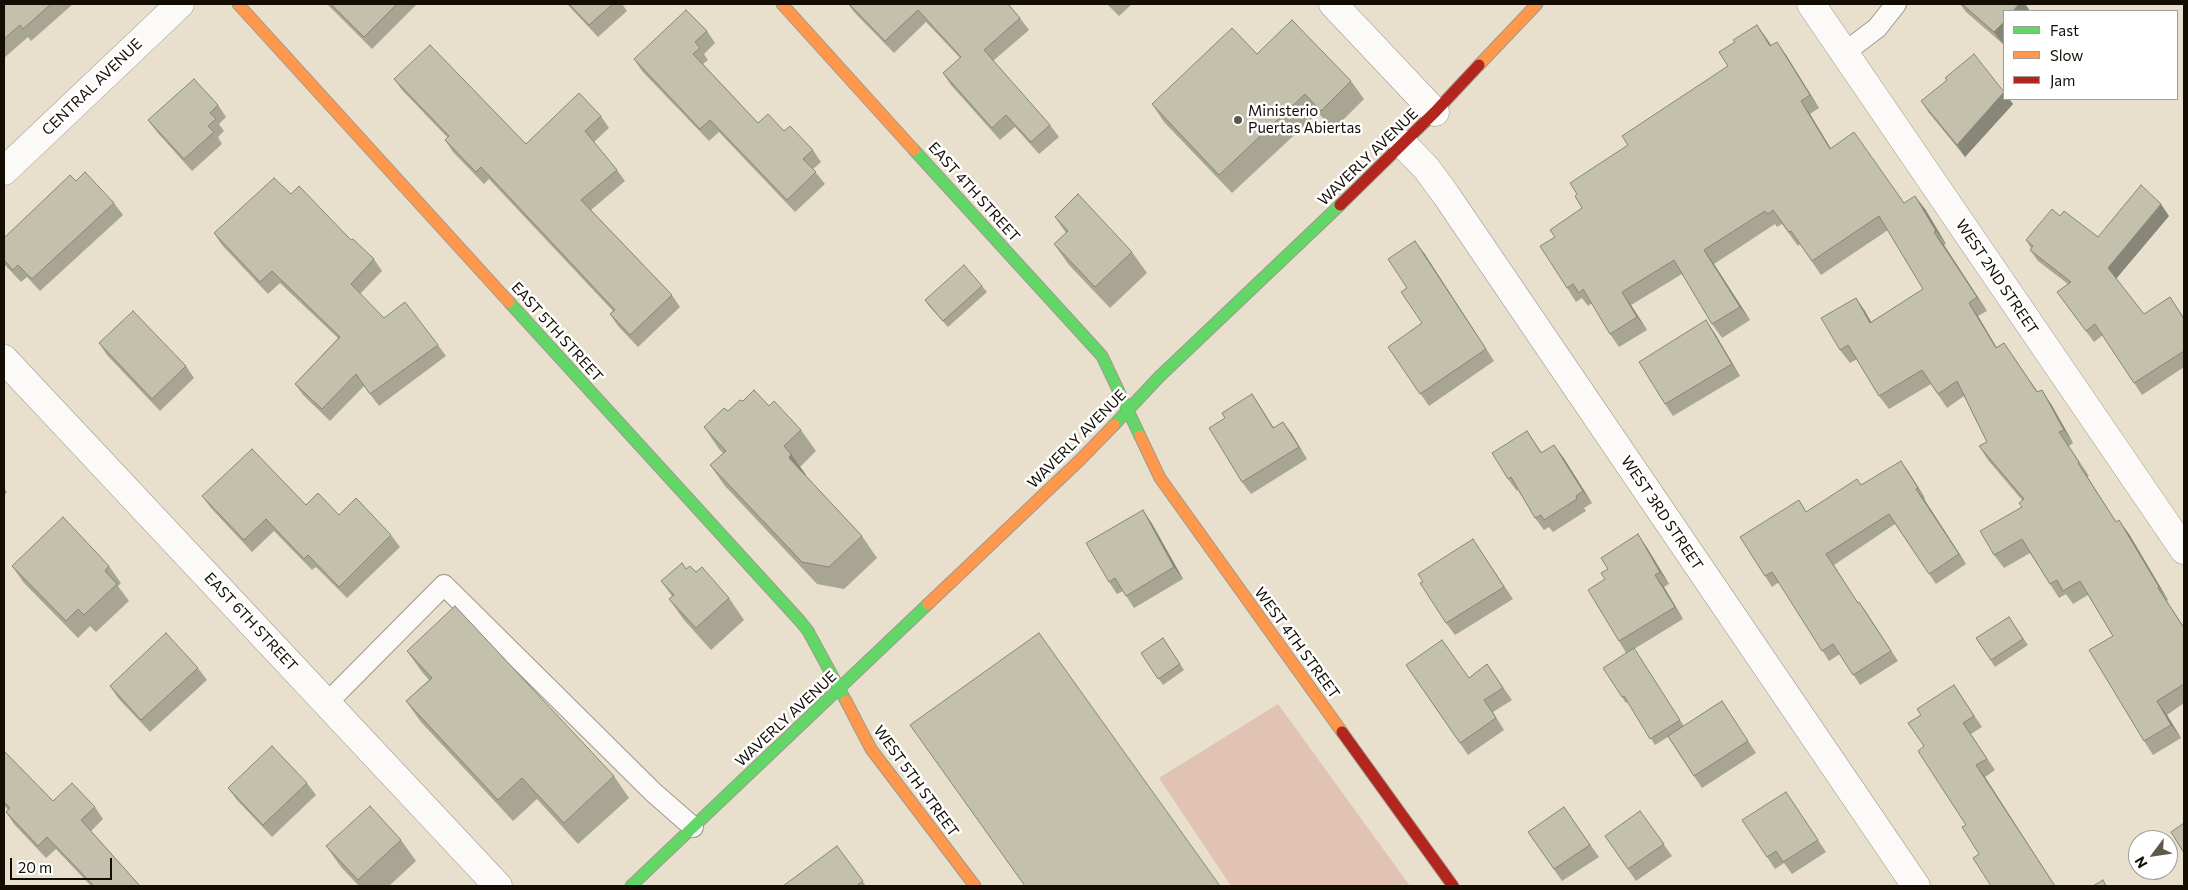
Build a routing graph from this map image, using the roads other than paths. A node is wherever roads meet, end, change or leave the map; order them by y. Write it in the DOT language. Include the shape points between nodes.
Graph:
graph roads {
  1 [pos="180,4"];
  2 [pos="238,4"];
  3 [pos="782,4"];
  4 [pos="1333,4"];
  5 [pos="1537,4"];
  6 [pos="1810,4"];
  7 [pos="1896,4"];
  8 [pos="1844,53"];
  9 [pos="1436,112"];
  10 [pos="1403,144"];
  11 [pos="4,171"];
  12 [pos="4,359"];
  13 [pos="1127,411"];
  14 [pos="2184,550"];
  15 [pos="838,690"];
  16 [pos="326,703"];
  17 [pos="693,827"];
  18 [pos="498,886"];
  19 [pos="631,886"];
  20 [pos="975,886"];
  21 [pos="1453,886"];
  22 [pos="1916,886"];
  1 -- 11 [label="street, CENTRAL AVENUE"];
  2 -- 15 [label="street, EAST 5TH STREET" via="800,621"];
  3 -- 13 [label="street, EAST 4TH STREET" via="1102,356"];
  4 -- 9 [label="street"];
  5 -- 9 [label="street, WAVERLY AVENUE"];
  6 -- 8 [label="street, WEST 2ND STREET"];
  7 -- 8 [label="lane" via="1877,28"];
  8 -- 14 [label="street, WEST 2ND STREET"];
  9 -- 10 [label="street, WAVERLY AVENUE"];
  10 -- 13 [label="street, WAVERLY AVENUE"];
  10 -- 22 [label="street, WEST 3RD STREET" via="1428,169 1446,195"];
  12 -- 16 [label="street, EAST 6TH STREET"];
  13 -- 15 [label="street, WAVERLY AVENUE" via="1080,460"];
  13 -- 21 [label="street, WEST 4TH STREET" via="1160,478"];
  15 -- 17 [label="street, WAVERLY AVENUE"];
  15 -- 20 [label="street, WEST 5TH STREET" via="870,749"];
  16 -- 17 [label="lane" via="444,585"];
  16 -- 18 [label="street, EAST 6TH STREET"];
  17 -- 19 [label="street, WAVERLY AVENUE"];
}
